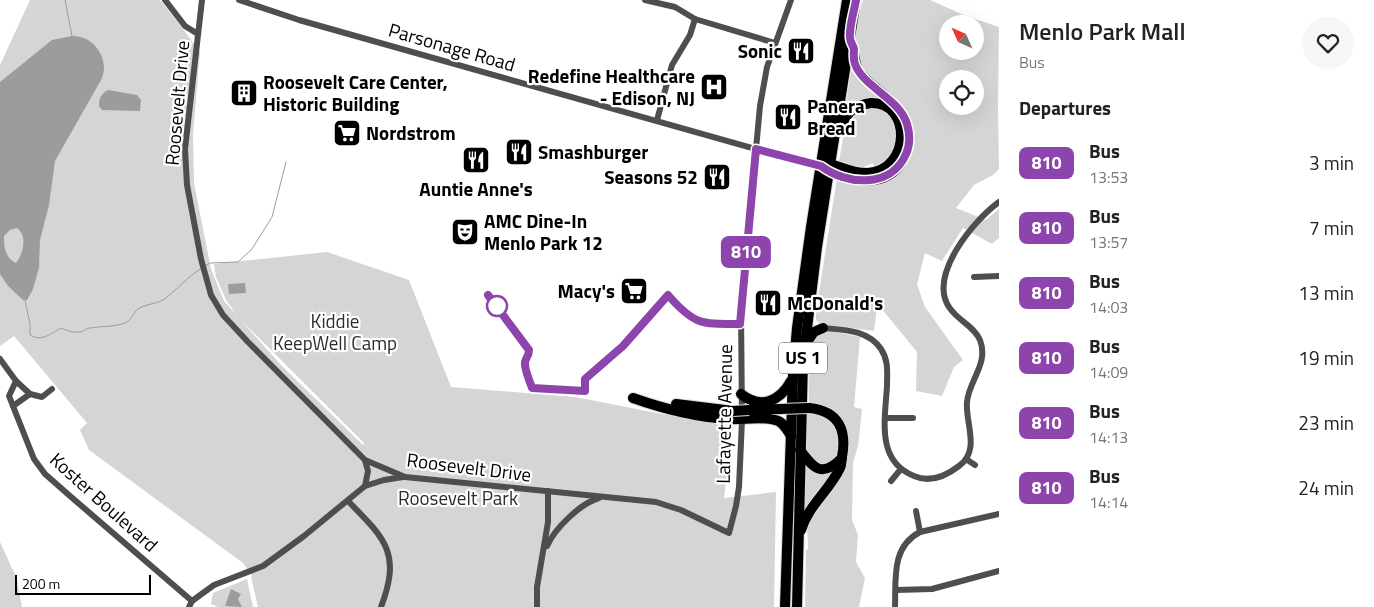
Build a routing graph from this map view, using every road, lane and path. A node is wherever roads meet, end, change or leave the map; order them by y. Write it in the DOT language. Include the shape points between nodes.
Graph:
graph roads {
  1 [pos="165,0"];
  2 [pos="202,0"];
  3 [pos="240,0"];
  4 [pos="645,0"];
  5 [pos="791,0"];
  6 [pos="847,0"];
  7 [pos="856,0"];
  8 [pos="695,19"];
  9 [pos="198,34"];
  10 [pos="850,38"];
  11 [pos="775,42"];
  12 [pos="656,120"];
  13 [pos="834,137"];
  14 [pos="756,149"];
  15 [pos="826,167"];
  16 [pos="999,202"];
  17 [pos="974,276"];
  18 [pos="999,276"];
  19 [pos="808,310"];
  20 [pos="823,328"];
  21 [pos="804,346"];
  22 [pos="0,359"];
  23 [pos="793,378"];
  24 [pos="16,381"];
  25 [pos="52,389"];
  26 [pos="30,394"];
  27 [pos="741,394"];
  28 [pos="13,406"];
  29 [pos="885,418"];
  30 [pos="913,418"];
  31 [pos="742,420"];
  32 [pos="791,436"];
  33 [pos="800,450"];
  34 [pos="842,458"];
  35 [pos="966,459"];
  36 [pos="365,460"];
  37 [pos="975,465"];
  38 [pos="901,470"];
  39 [pos="404,477"];
  40 [pos="891,481"];
  41 [pos="365,486"];
  42 [pos="548,491"];
  43 [pos="603,497"];
  44 [pos="348,500"];
  45 [pos="916,512"];
  46 [pos="999,514"];
  47 [pos="920,532"];
  48 [pos="729,533"];
  49 [pos="798,546"];
  50 [pos="544,554"];
  51 [pos="999,571"];
  52 [pos="896,590"];
  53 [pos="191,604"];
  54 [pos="381,607"];
  55 [pos="537,607"];
  56 [pos="785,607"];
  57 [pos="797,607"];
  58 [pos="895,607"];
  1 -- 9 [label="street" via="185,26"];
  2 -- 9 [label="street, Roosevelt Drive"];
  3 -- 12 [label="street, Parsonage Road" via="298,20"];
  4 -- 8 [label="street" via="671,7"];
  5 -- 11 [label="street, Lafayette Avenue"];
  6 -- 15 [label="highway, US 1"];
  7 -- 10 [label="highway, US 1"];
  8 -- 11 [label="street"];
  8 -- 12 [label="street" via="690,36 672,65"];
  9 -- 36 [label="street, Roosevelt Drive" via="185,167 201,259 212,295 224,315"];
  10 -- 13 [label="highway, US 1"];
  10 -- 15 [label="highway" via="857,68 906,120 909,145 900,165 885,177 872,181 859,181"];
  11 -- 14 [label="street, Lafayette Avenue" via="764,79"];
  12 -- 14 [label="street, Parsonage Road"];
  13 -- 15 [label="highway, US 1"];
  13 -- 15 [label="highway" via="850,112 869,103 881,105 892,112 901,133 896,156 881,169 865,173"];
  14 -- 15 [label="street, Parsonage Road"];
  14 -- 27 [label="street, Lafayette Avenue" via="741,310"];
  15 -- 19 [label="highway, US 1"];
  15 -- 23 [label="highway, US 1" via="802,288"];
  16 -- 35 [label="street" via="975,225 944,276 944,296 980,340 982,353 981,366 967,400 972,440"];
  17 -- 18 [label="street"];
  19 -- 20 [label="highway"];
  19 -- 21 [label="highway, US 1"];
  20 -- 21 [label="highway" via="814,332"];
  20 -- 29 [label="street" via="861,333 882,351 888,367"];
  21 -- 33 [label="highway, US 1"];
  22 -- 24 [label="street"];
  23 -- 27 [label="highway" via="782,395 771,401 755,402"];
  23 -- 32 [label="highway, US 1"];
  24 -- 26 [label="street"];
  24 -- 28 [label="street, Koster Boulevard" via="10,396"];
  25 -- 26 [label="street" via="42,397"];
  26 -- 28 [label="street"];
  27 -- 31 [label="street, Lafayette Avenue"];
  28 -- 53 [label="street, Koster Boulevard" via="34,460 45,474"];
  29 -- 30 [label="street"];
  29 -- 38 [label="street" via="890,457"];
  31 -- 32 [label="highway" via="778,420"];
  31 -- 34 [label="highway, bridge" via="668,410 633,398 733,411 809,408 825,411 839,424 844,439"];
  31 -- 48 [label="street, Lafayette Avenue" via="739,486"];
  32 -- 56 [label="highway, US 1"];
  33 -- 34 [label="highway" via="811,465 822,470"];
  33 -- 49 [label="highway, US 1"];
  34 -- 49 [label="highway" via="839,470 803,522"];
  35 -- 37 [label="street"];
  35 -- 38 [label="street" via="938,478 916,477"];
  36 -- 39 [label="street, Roosevelt Drive"];
  36 -- 41 [label="street" via="368,471"];
  38 -- 40 [label="street"];
  39 -- 41 [label="street"];
  39 -- 42 [label="street, Roosevelt Drive"];
  41 -- 44 [label="street"];
  42 -- 43 [label="street, Roosevelt Drive"];
  42 -- 50 [label="street"];
  43 -- 48 [label="street, Roosevelt Drive" via="666,504"];
  43 -- 50 [label="street" via="585,505 564,523"];
  44 -- 53 [label="street" via="263,566 214,585"];
  44 -- 54 [label="street" via="380,534 388,549 389,578"];
  45 -- 47 [label="street"];
  46 -- 47 [label="street"];
  47 -- 52 [label="street" via="901,549 897,561"];
  49 -- 57 [label="highway, US 1"];
  50 -- 55 [label="street" via="537,587"];
  51 -- 52 [label="street" via="932,589"];
  52 -- 58 [label="street"];
}
